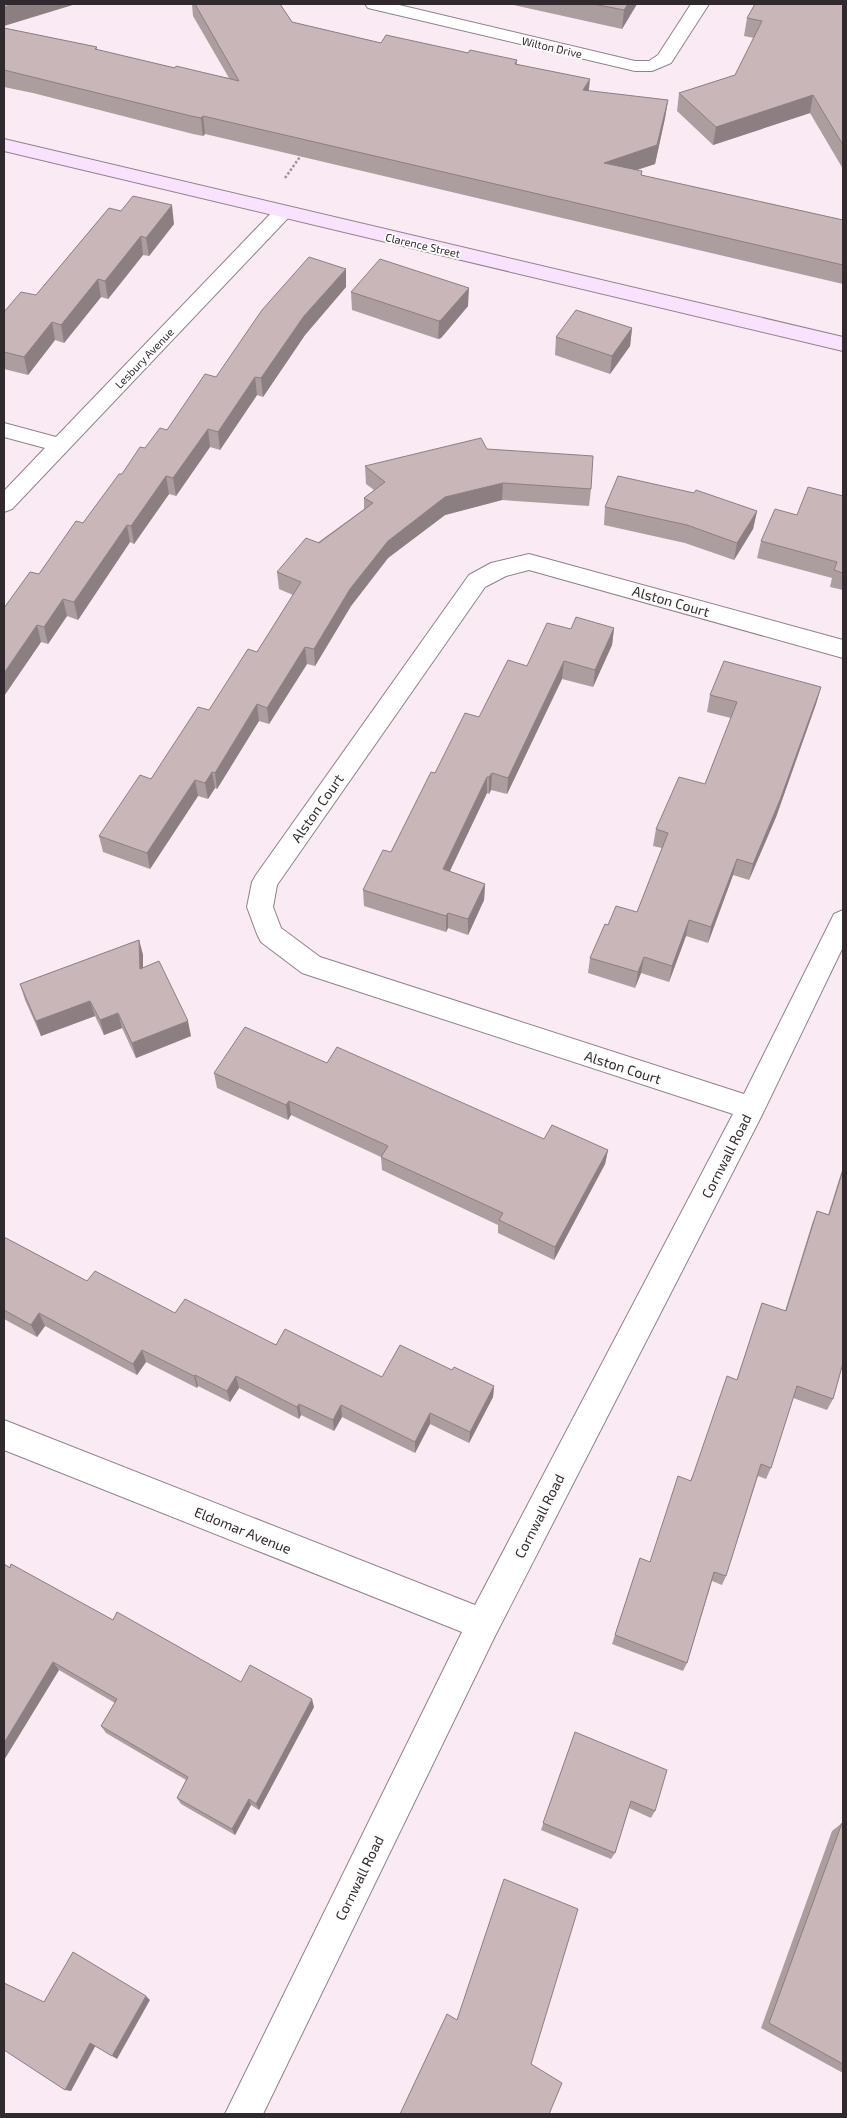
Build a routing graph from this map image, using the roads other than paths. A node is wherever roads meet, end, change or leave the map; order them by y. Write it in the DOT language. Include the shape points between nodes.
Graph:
graph roads {
  1 [pos="374,4"];
  2 [pos="700,4"];
  3 [pos="4,145"];
  4 [pos="284,212"];
  5 [pos="843,344"];
  6 [pos="4,430"];
  7 [pos="59,445"];
  8 [pos="4,504"];
  9 [pos="843,649"];
  10 [pos="843,921"];
  11 [pos="751,1108"];
  12 [pos="4,1436"];
  13 [pos="483,1624"];
  14 [pos="244,2114"];
  1 -- 2 [label="street, Wilton Drive" via="635,66 652,66 665,59"];
  3 -- 4 [label="street, Clarence Street"];
  4 -- 5 [label="street, Clarence Street"];
  4 -- 7 [label="street, Lesbury Avenue"];
  6 -- 7 [label="street"];
  7 -- 8 [label="street, Lesbury Avenue"];
  9 -- 11 [label="street, Alston Court" via="529,562 499,569 477,581 265,882 260,907 270,934 311,965"];
  10 -- 11 [label="street, Cornwall Road"];
  11 -- 13 [label="street, Cornwall Road"];
  12 -- 13 [label="street, Eldomar Avenue"];
  13 -- 14 [label="street, Cornwall Road"];
}
